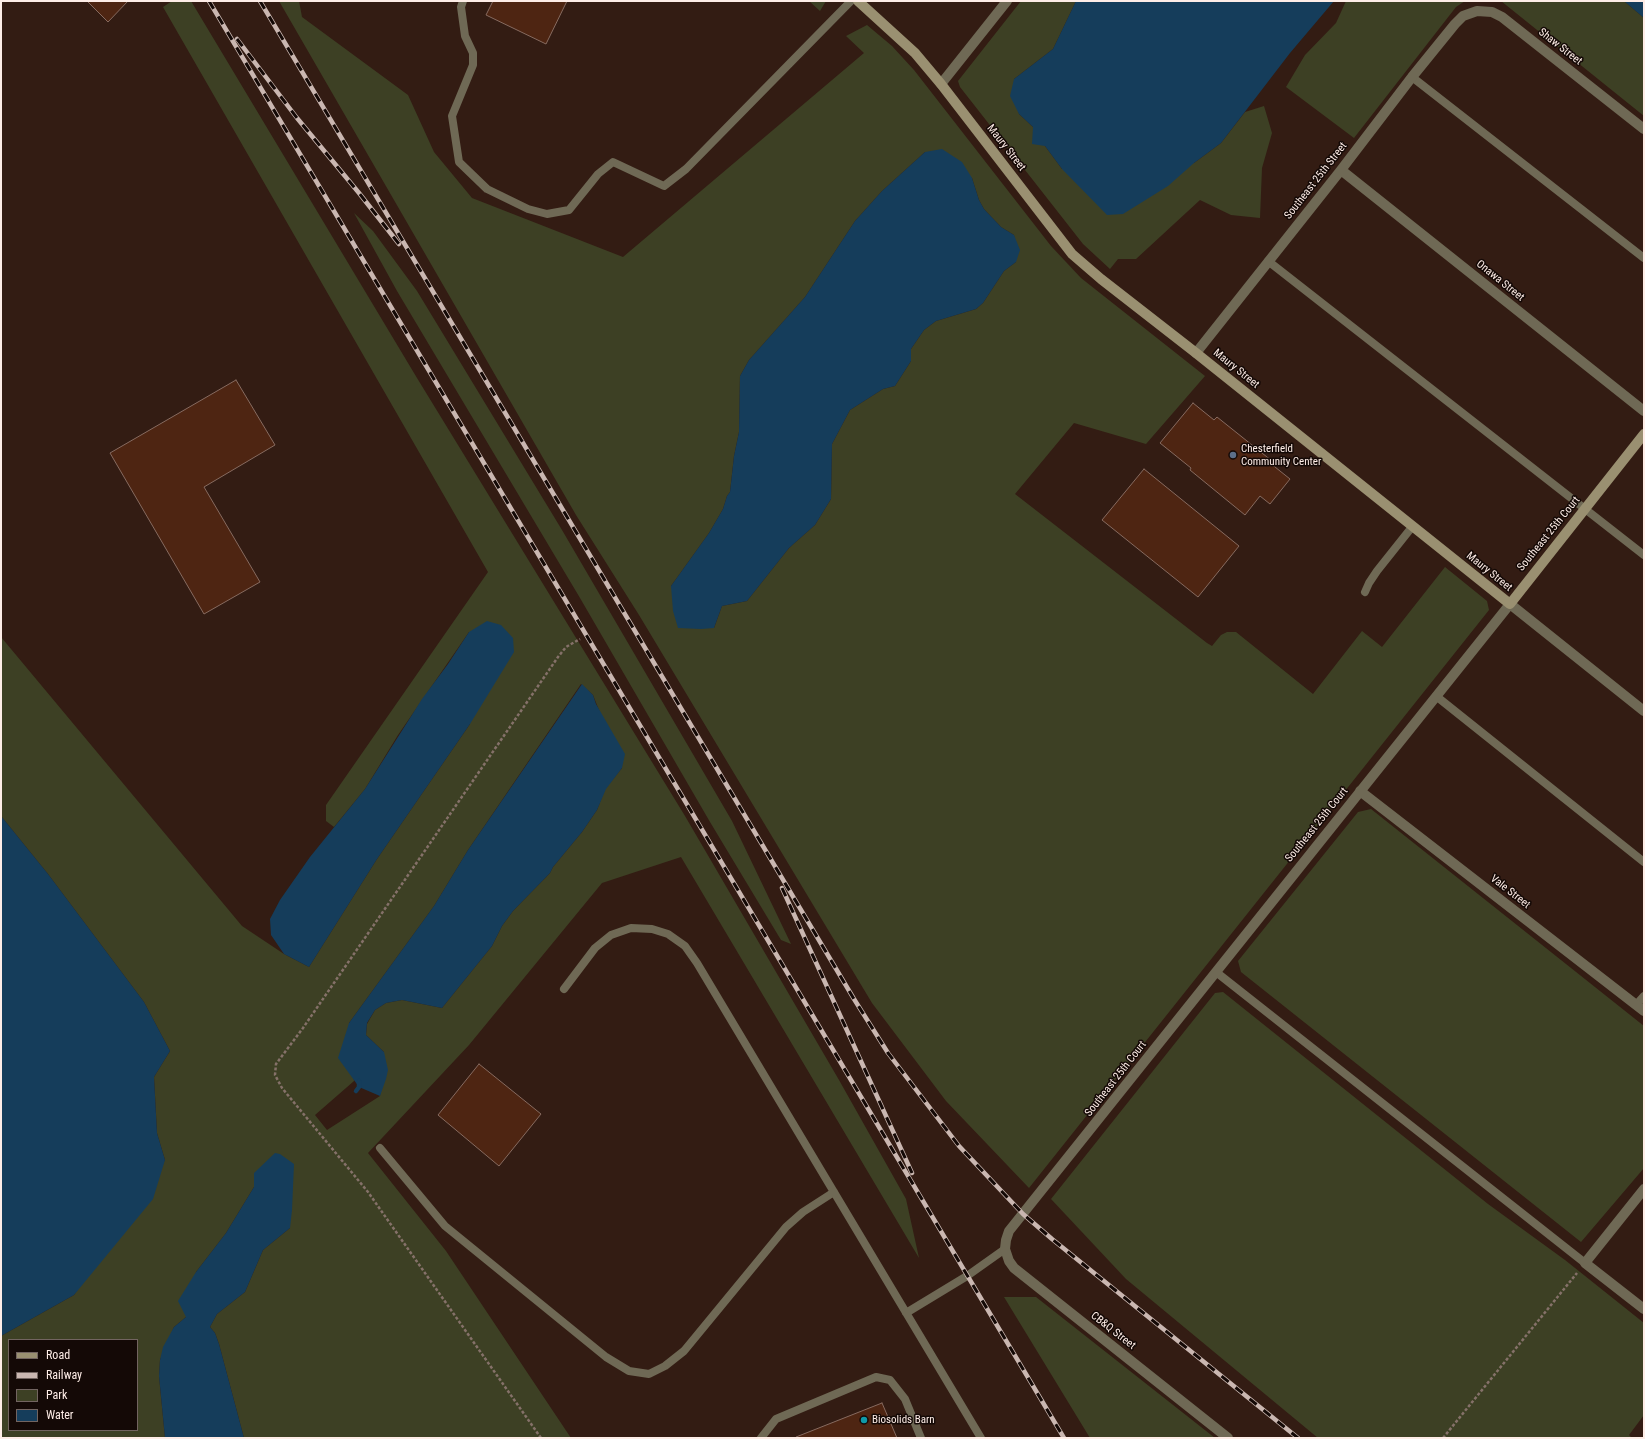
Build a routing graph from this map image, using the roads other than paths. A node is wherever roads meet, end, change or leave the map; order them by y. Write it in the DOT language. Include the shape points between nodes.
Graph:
graph roads {
  1 [pos="463,1"];
  2 [pos="851,1"];
  3 [pos="858,1"];
  4 [pos="1007,1"];
  5 [pos="1455,24"];
  6 [pos="1412,77"];
  7 [pos="941,84"];
  8 [pos="1644,129"];
  9 [pos="1341,170"];
  10 [pos="1644,258"];
  11 [pos="1268,262"];
  12 [pos="1196,353"];
  13 [pos="1644,411"];
  14 [pos="1644,434"];
  15 [pos="1585,509"];
  16 [pos="1412,527"];
  17 [pos="1644,555"];
  18 [pos="1365,592"];
  19 [pos="1510,604"];
  20 [pos="1436,696"];
  21 [pos="1644,711"];
  22 [pos="1360,791"];
  23 [pos="1644,862"];
  24 [pos="1216,972"];
  25 [pos="564,989"];
  26 [pos="1644,996"];
  27 [pos="1640,1008"];
  28 [pos="380,1148"];
  29 [pos="1644,1189"];
  30 [pos="834,1192"];
  31 [pos="1005,1249"];
  32 [pos="1585,1263"];
  33 [pos="1644,1309"];
  34 [pos="906,1313"];
  35 [pos="761,1438"];
  36 [pos="921,1438"];
  37 [pos="981,1438"];
  38 [pos="1228,1438"];
  1 -- 2 [label="lane" via="461,7 465,36 473,53 472,65 452,116 459,162 487,189 528,209 547,214 569,210 598,174 613,162 664,186 686,169"];
  3 -- 7 [label="main road, Maury Street" via="915,53"];
  4 -- 7 [label="street"];
  5 -- 6 [label="street, Southeast 25th Street"];
  5 -- 8 [label="street, Shaw Street" via="1463,16 1477,11 1492,12 1502,17"];
  6 -- 9 [label="street, Southeast 25th Street"];
  6 -- 10 [label="lane"];
  7 -- 12 [label="main road, Maury Street" via="1072,254 1101,280"];
  9 -- 11 [label="street, Southeast 25th Street"];
  9 -- 13 [label="street, Onawa Street"];
  11 -- 12 [label="street, Southeast 25th Street"];
  11 -- 15 [label="lane"];
  12 -- 16 [label="main road, Maury Street"];
  14 -- 15 [label="main road, Southeast 25th Court"];
  15 -- 17 [label="lane"];
  15 -- 19 [label="main road, Southeast 25th Court"];
  16 -- 18 [label="lane" via="1377,571"];
  16 -- 19 [label="main road, Maury Street"];
  19 -- 20 [label="street, Southeast 25th Court"];
  19 -- 21 [label="street, Maury Street"];
  20 -- 22 [label="street, Southeast 25th Court"];
  20 -- 23 [label="lane"];
  22 -- 24 [label="street, Southeast 25th Court"];
  22 -- 27 [label="street, Vale Street"];
  24 -- 31 [label="street, Southeast 25th Court" via="1009,1231"];
  24 -- 32 [label="lane"];
  25 -- 30 [label="lane" via="595,948 611,935 631,928 652,929 668,934 685,946"];
  26 -- 27 [label="lane"];
  28 -- 30 [label="lane" via="446,1226 606,1357 630,1371 649,1374 665,1366 684,1351 786,1227 803,1212"];
  29 -- 32 [label="street"];
  30 -- 34 [label="lane"];
  31 -- 34 [label="lane" via="967,1276"];
  31 -- 38 [label="street, CB&Q Street" via="1014,1268"];
  32 -- 33 [label="street"];
  34 -- 37 [label="lane"];
  35 -- 36 [label="lane" via="776,1419 876,1377 890,1380 906,1399"];
}
